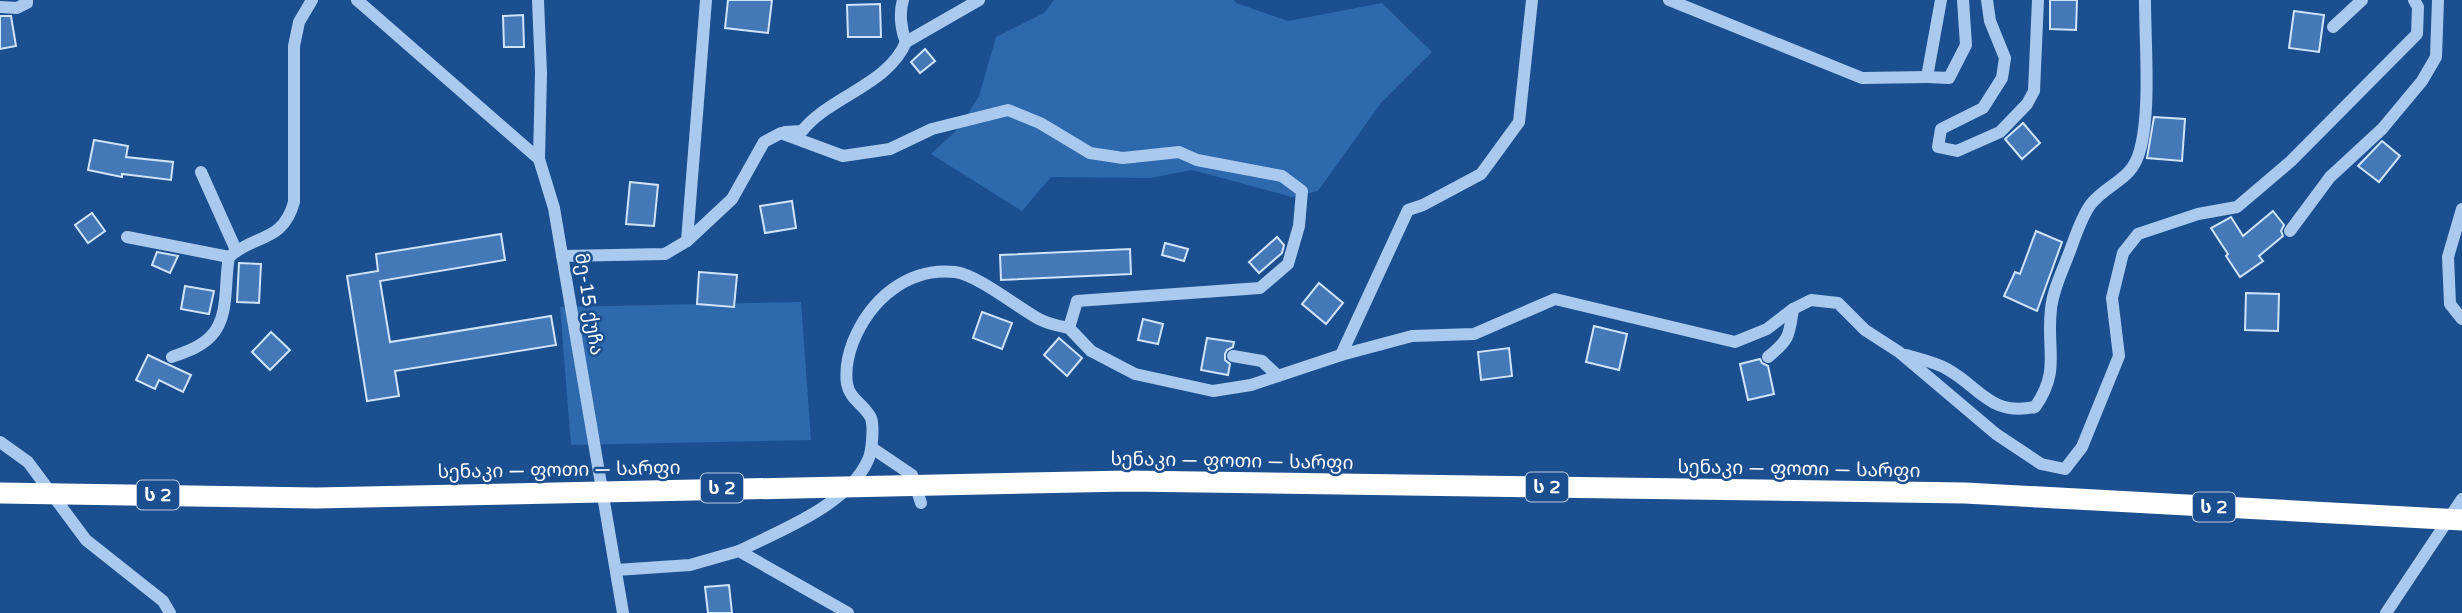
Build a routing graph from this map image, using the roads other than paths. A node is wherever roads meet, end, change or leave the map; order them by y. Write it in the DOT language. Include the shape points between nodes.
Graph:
graph roads {
  1 [pos="27,0"];
  2 [pos="312,0"];
  3 [pos="357,0"];
  4 [pos="538,0"];
  5 [pos="706,0"];
  6 [pos="903,0"];
  7 [pos="979,0"];
  8 [pos="1532,0"];
  9 [pos="1669,0"];
  10 [pos="1941,0"];
  11 [pos="1963,0"];
  12 [pos="1987,0"];
  13 [pos="2038,0"];
  14 [pos="2145,0"];
  15 [pos="2362,0"];
  16 [pos="2414,0"];
  17 [pos="2438,0"];
  18 [pos="0,6"];
  19 [pos="2333,27"];
  20 [pos="906,42"];
  21 [pos="1927,77"];
  22 [pos="781,133"];
  23 [pos="539,159"];
  24 [pos="201,172"];
  25 [pos="2462,209"];
  26 [pos="2290,231"];
  27 [pos="127,237"];
  28 [pos="687,241"];
  29 [pos="232,254"];
  30 [pos="562,256"];
  31 [pos="1793,309"];
  32 [pos="2462,319"];
  33 [pos="1069,328"];
  34 [pos="1899,352"];
  35 [pos="1341,355"];
  36 [pos="1233,356"];
  37 [pos="172,357"];
  38 [pos="1768,357"];
  39 [pos="1278,376"];
  40 [pos="0,442"];
  41 [pos="872,448"];
  42 [pos="0,494"];
  43 [pos="2462,499"];
  44 [pos="921,503"];
  45 [pos="2462,520"];
  46 [pos="739,551"];
  47 [pos="616,570"];
  48 [pos="170,613"];
  49 [pos="623,613"];
  50 [pos="848,613"];
  51 [pos="2386,613"];
  1 -- 18 [label="street" via="17,8"];
  2 -- 29 [label="street" via="299,22 294,46 294,202 290,215 284,226 268,237"];
  3 -- 23 [label="street"];
  4 -- 23 [label="street, მე-15 ქუჩა"];
  5 -- 28 [label="street"];
  6 -- 20 [label="street"];
  7 -- 20 [label="street"];
  8 -- 35 [label="street" via="1519,122 1481,174 1408,210"];
  9 -- 21 [label="street" via="1862,78"];
  10 -- 21 [label="street"];
  11 -- 21 [label="street" via="1966,45 1949,79"];
  12 -- 13 [label="street" via="2005,58 2002,78 1983,108 1941,129 1938,147 1958,151 2000,132 2027,104 2034,91"];
  14 -- 34 [label="street" via="2141,147 2131,172 2092,203 2074,240 2051,310 2051,376 2035,407 2018,410 1996,405 1946,368"];
  15 -- 19 [label="street"];
  16 -- 34 [label="street" via="2417,34 2291,160 2237,207 2198,214 2138,234 2123,253 2112,298 2119,356 2082,447 2065,469 2041,464 1996,434"];
  17 -- 26 [label="street" via="2436,57 2422,81 2382,130 2330,177"];
  20 -- 22 [label="street" via="901,55 873,79 811,120 802,131"];
  22 -- 28 [label="street" via="764,142 732,199"];
  22 -- 33 [label="street" via="843,156 890,149 932,129 1008,110 1090,153 1123,158 1179,152 1197,160 1282,176 1302,191 1299,226 1288,264 1259,288 1077,300"];
  23 -- 30 [label="street, მე-15 ქუჩა"];
  24 -- 29 [label="street"];
  25 -- 32 [label="street" via="2448,257 2450,304"];
  27 -- 29 [label="street"];
  28 -- 30 [label="street" via="665,254"];
  29 -- 37 [label="street" via="219,325 198,346"];
  30 -- 47 [label="street, მე-15 ქუჩა"];
  31 -- 34 [label="street" via="1811,300 1838,303 1865,330"];
  31 -- 35 [label="street" via="1767,329 1735,342 1555,299 1474,334 1412,337"];
  31 -- 38 [label="street" via="1789,337"];
  33 -- 39 [label="street" via="1091,351 1148,377 1213,391"];
  33 -- 41 [label="street" via="1042,321 957,272 931,273 892,288 861,323 848,356 850,396 871,419"];
  35 -- 39 [label="street"];
  36 -- 39 [label="street" via="1262,360"];
  40 -- 48 [label="street" via="28,462 86,540 163,601"];
  41 -- 44 [label="street" via="912,475"];
  41 -- 46 [label="street" via="851,485 819,510"];
  42 -- 45 [label="highway, სენაკი — ფოთი — სარფი / ს 2" via="316,498 1128,481 1965,493"];
  43 -- 51 [label="street"];
  46 -- 47 [label="street" via="690,565"];
  46 -- 50 [label="street"];
  47 -- 49 [label="street, მე-15 ქუჩა"];
}
